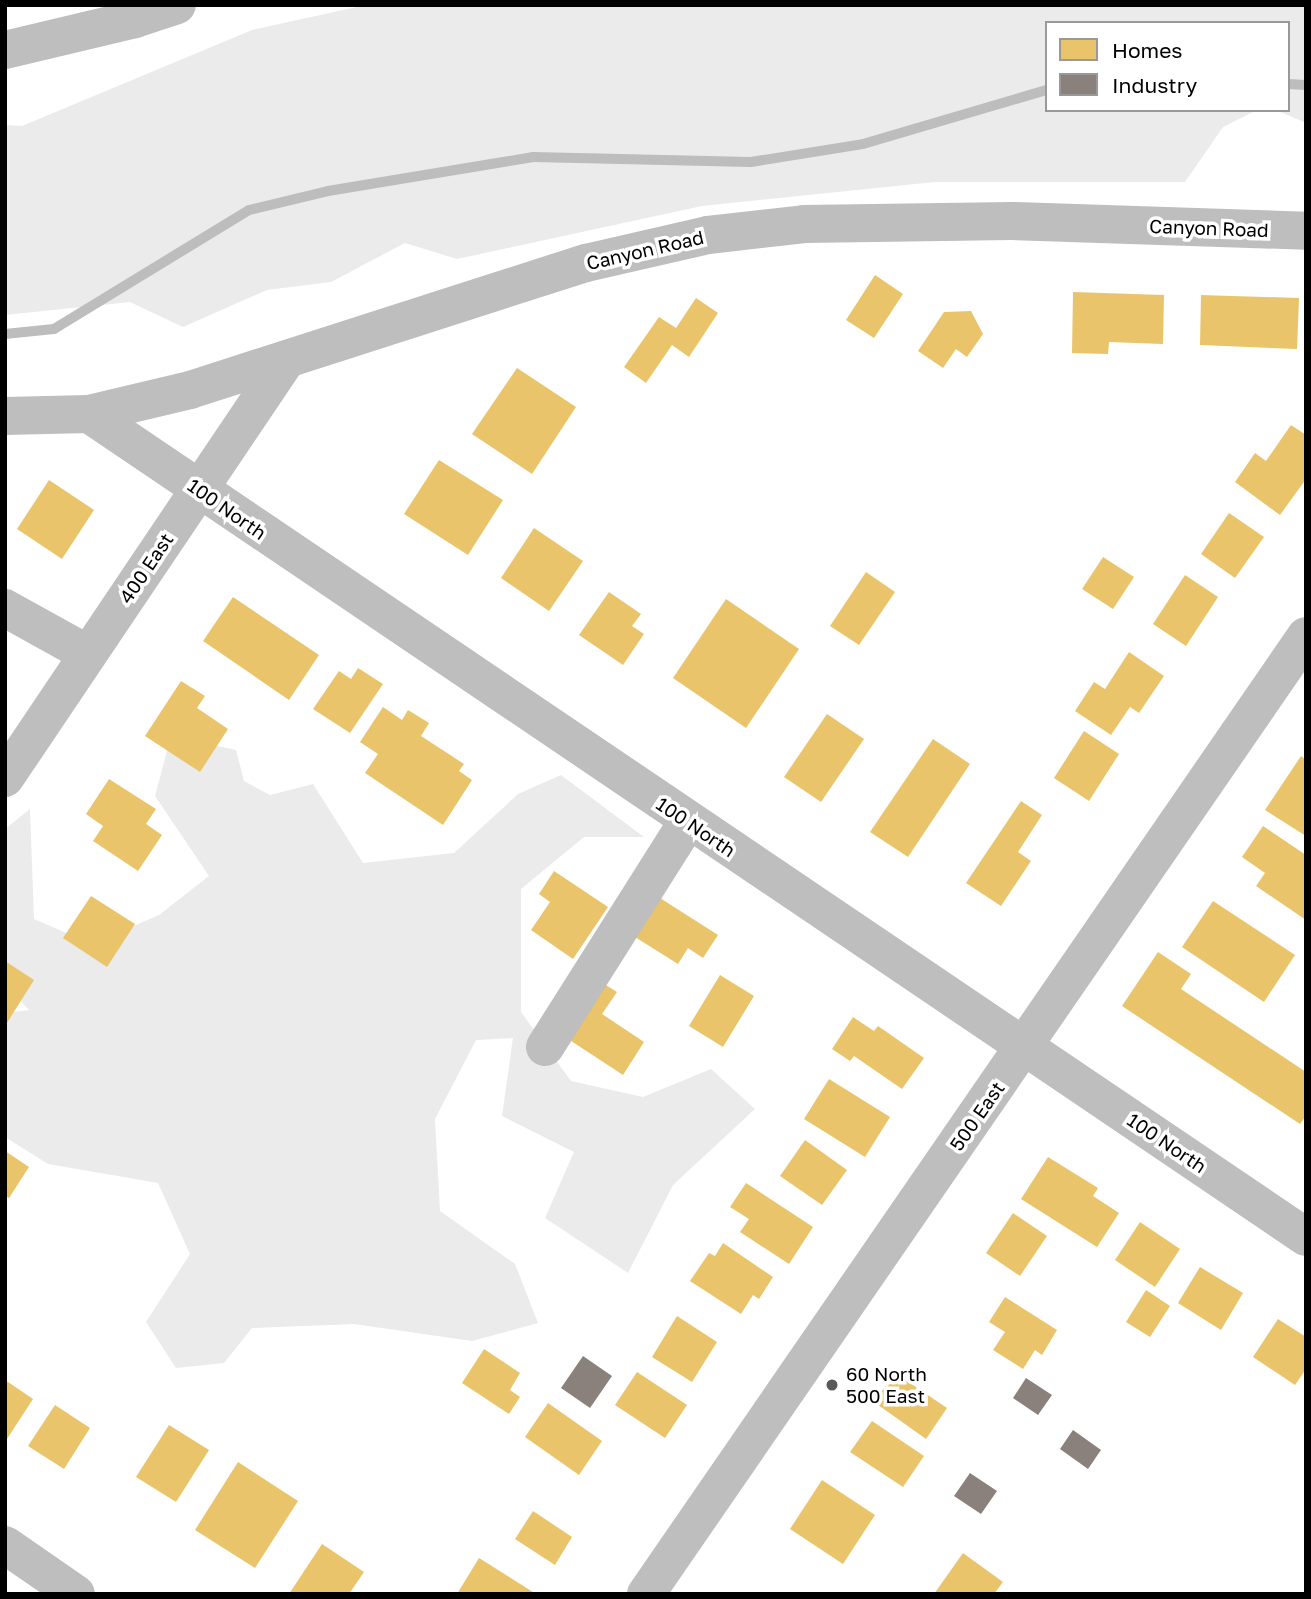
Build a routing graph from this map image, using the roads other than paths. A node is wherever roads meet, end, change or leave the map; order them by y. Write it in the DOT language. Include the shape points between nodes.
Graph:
graph roads {
  1 [pos="177,5"];
  2 [pos="5,50"];
  3 [pos="1306,231"];
  4 [pos="286,359"];
  5 [pos="89,414"];
  6 [pos="5,416"];
  7 [pos="199,489"];
  8 [pos="5,608"];
  9 [pos="1306,636"];
  10 [pos="88,654"];
  11 [pos="5,778"];
  12 [pos="688,821"];
  13 [pos="545,1047"];
  14 [pos="1025,1047"];
  15 [pos="1306,1237"];
  16 [pos="5,1545"];
  17 [pos="76,1594"];
  18 [pos="646,1594"];
  1 -- 2 [label="street"];
  3 -- 4 [label="street, Canyon Road" via="1012,220 804,225 708,235 586,263"];
  4 -- 5 [label="street, Canyon Road" via="190,390"];
  4 -- 7 [label="street, 400 East"];
  5 -- 6 [label="street, Canyon Road"];
  5 -- 7 [label="street, 100 North"];
  7 -- 10 [label="street, 400 East"];
  7 -- 12 [label="street, 100 North"];
  8 -- 10 [label="street"];
  9 -- 14 [label="street, 500 East"];
  10 -- 11 [label="street, 400 East"];
  12 -- 13 [label="street"];
  12 -- 14 [label="street, 100 North"];
  14 -- 15 [label="street, 100 North"];
  14 -- 18 [label="street, 500 East"];
  16 -- 17 [label="street"];
}
